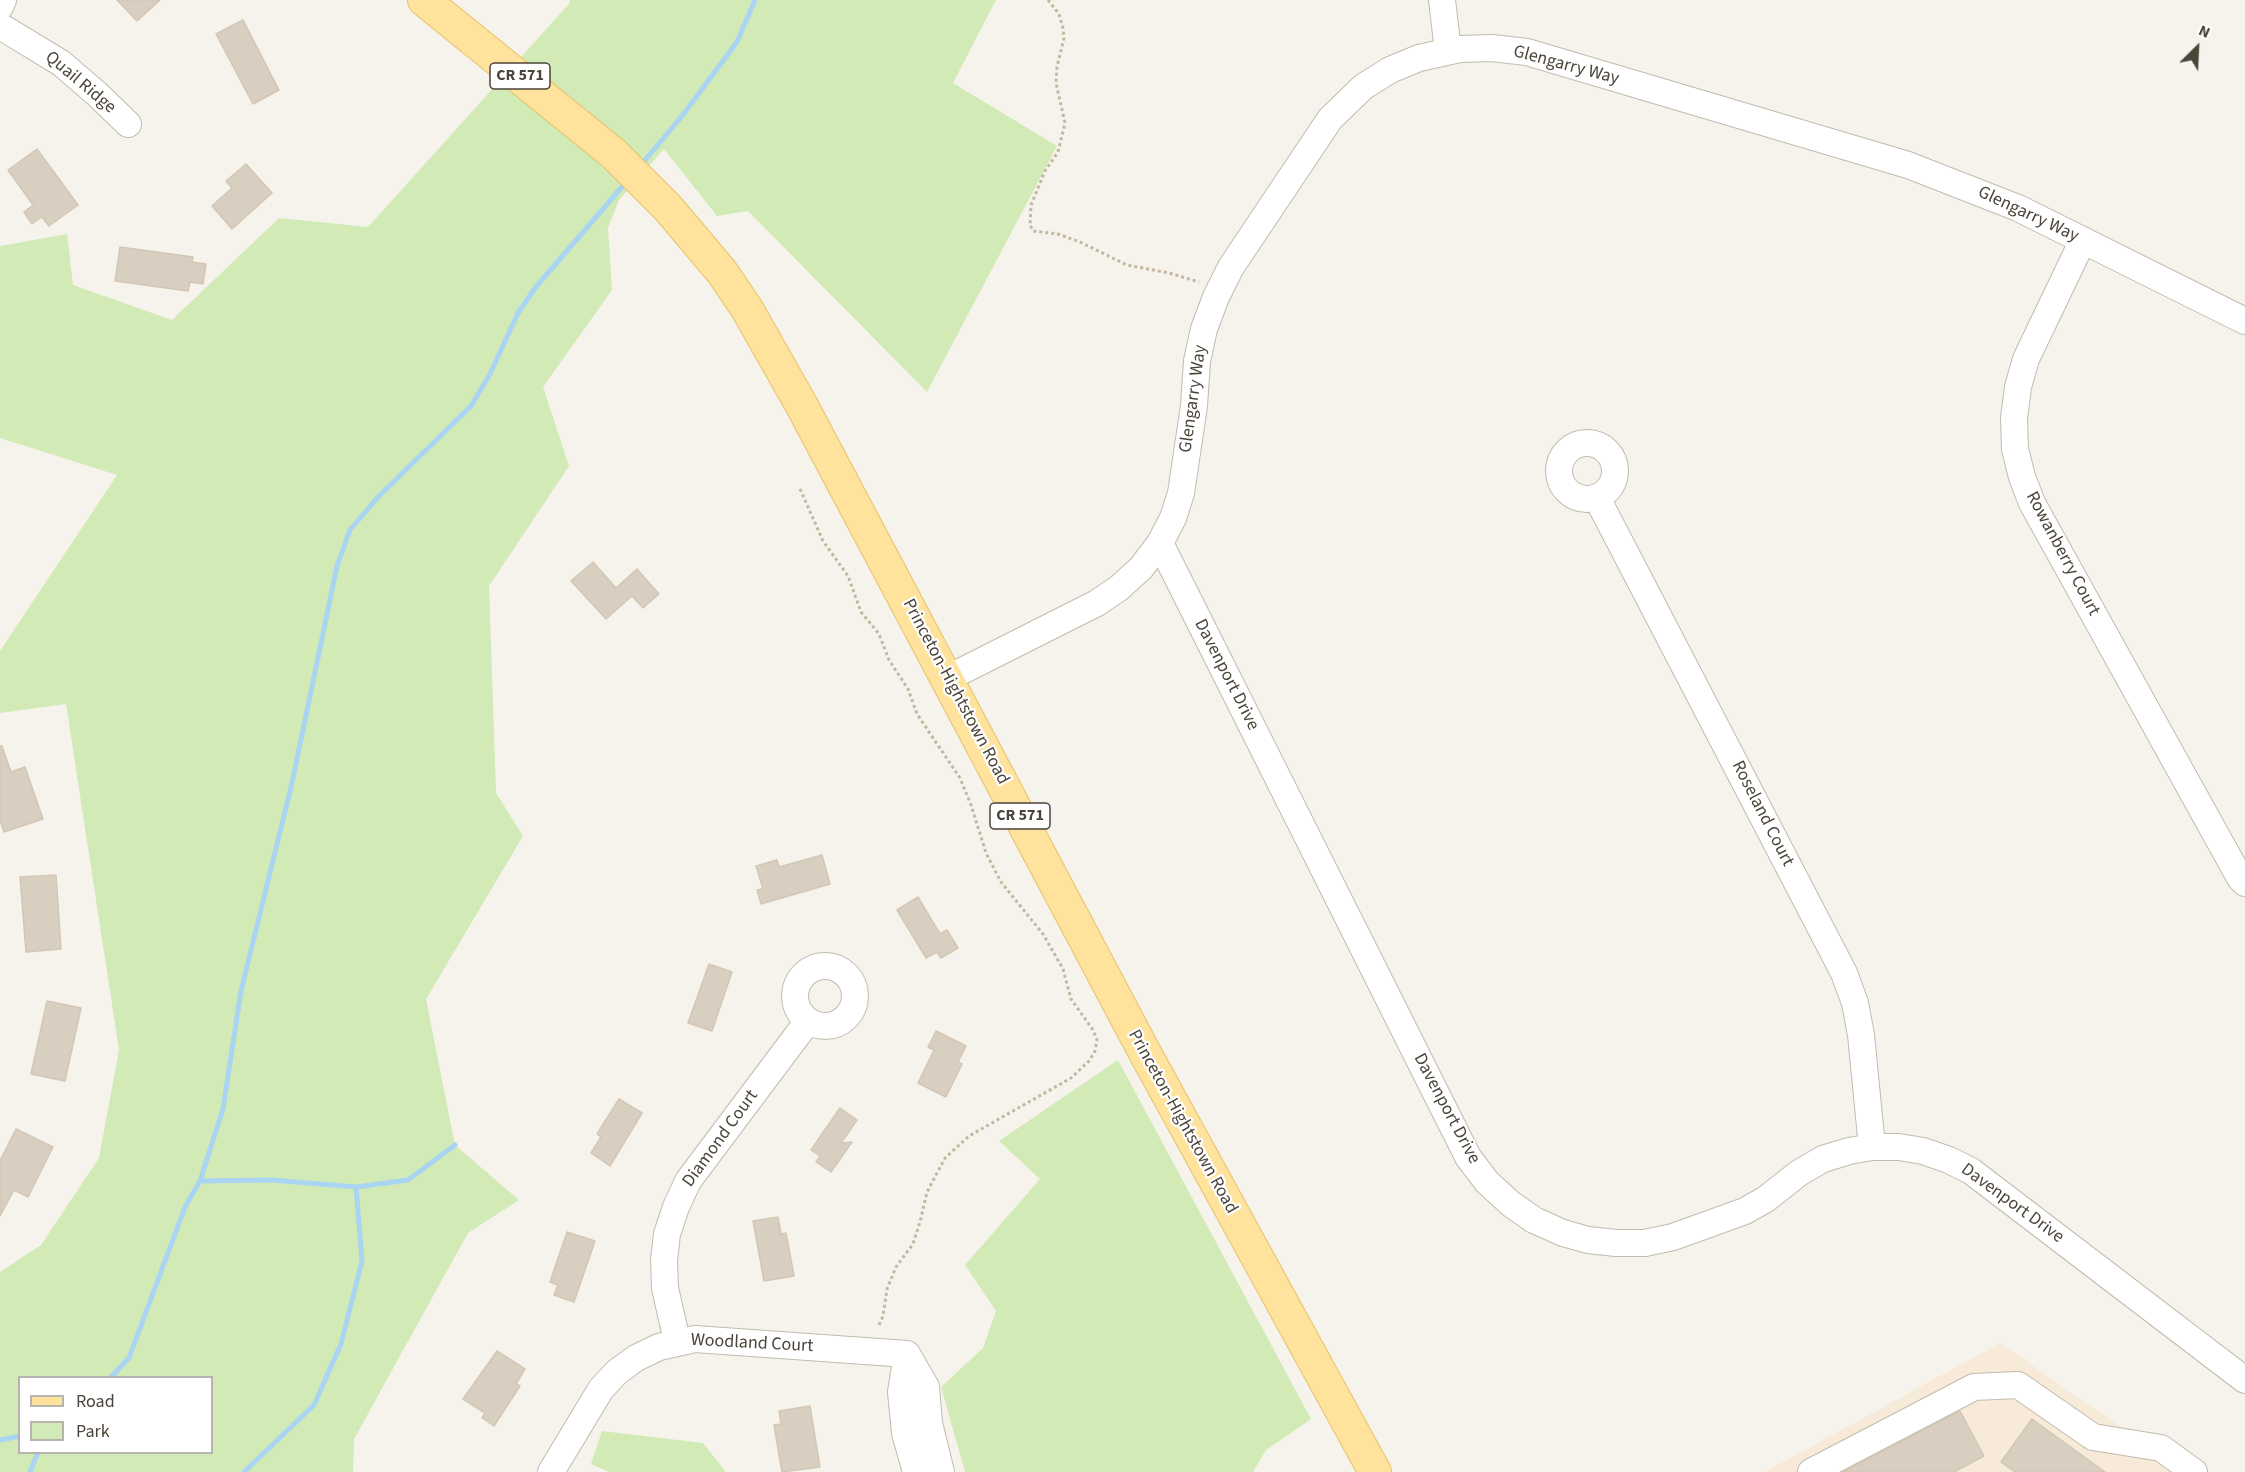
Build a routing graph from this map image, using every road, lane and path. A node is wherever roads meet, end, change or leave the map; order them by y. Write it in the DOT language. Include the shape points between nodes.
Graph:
graph roads {
  1 [pos="3,0"];
  2 [pos="424,0"];
  3 [pos="1048,0"];
  4 [pos="1442,0"];
  5 [pos="0,7"];
  6 [pos="0,26"];
  7 [pos="1448,51"];
  8 [pos="128,124"];
  9 [pos="2083,240"];
  10 [pos="1203,283"];
  11 [pos="2245,321"];
  12 [pos="800,489"];
  13 [pos="1597,498"];
  14 [pos="1160,543"];
  15 [pos="948,678"];
  16 [pos="2236,846"];
  17 [pos="2245,883"];
  18 [pos="808,1021"];
  19 [pos="1872,1147"];
  20 [pos="879,1324"];
  21 [pos="676,1341"];
  22 [pos="907,1354"];
  23 [pos="2245,1380"];
  24 [pos="551,1472"];
  25 [pos="916,1472"];
  26 [pos="941,1472"];
  27 [pos="1375,1472"];
  28 [pos="1811,1472"];
  29 [pos="2194,1472"];
  1 -- 5 [label="street"];
  2 -- 15 [label="main road, Princeton-Hightstown Road / CR 571" via="614,154 668,208 722,272 802,406"];
  3 -- 10 [label="path" via="1059,14 1063,28 1056,83 1065,123 1058,152 1031,205 1033,231 1058,234 1127,265"];
  4 -- 7 [label="street"];
  6 -- 8 [label="street, Quail Ridge" via="61,63"];
  7 -- 9 [label="street, Glengarry Way" via="1492,48 1527,52 1908,165 2018,208"];
  7 -- 14 [label="street, Glengarry Way" via="1390,70 1341,106 1231,267 1204,329 1181,493"];
  9 -- 11 [label="street, Glengarry Way"];
  9 -- 16 [label="street, Rowanberry Court" via="2026,359 2018,387 2014,418 2022,477 2032,503"];
  12 -- 20 [label="path" via="823,541 848,576 861,612 879,634 917,714 960,778 986,854 1000,882 1043,934 1063,969 1071,999 1097,1040 1089,1061 1071,1078 969,1136 945,1158 927,1192 913,1244 896,1267 887,1289"];
  13 -- 19 [label="street, Roseland Court" via="1844,973 1861,1035"];
  14 -- 15 [label="street, Glengarry Way" via="1141,568 1097,603"];
  14 -- 19 [label="street, Davenport Drive" via="1468,1157 1511,1204 1534,1220 1572,1236 1616,1244 1645,1242 1673,1237 1745,1211 1823,1160"];
  15 -- 27 [label="main road, Princeton-Hightstown Road / CR 571" via="1139,1043"];
  16 -- 17 [label="street, Rowanberry Court" via="2240,878"];
  18 -- 21 [label="street, Diamond Court" via="688,1181 676,1207 664,1260 665,1288"];
  19 -- 23 [label="street, Davenport Drive" via="1923,1151 1971,1171"];
  21 -- 22 [label="street, Woodland Court" via="695,1339"];
  21 -- 24 [label="street, Woodland Court" via="636,1358 617,1372 602,1389"];
  22 -- 25 [label="street" via="901,1392 905,1433"];
  22 -- 26 [label="street" via="926,1387 929,1423"];
  28 -- 29 [label="street" via="1974,1387 2018,1385 2093,1437 2161,1448"];
}
